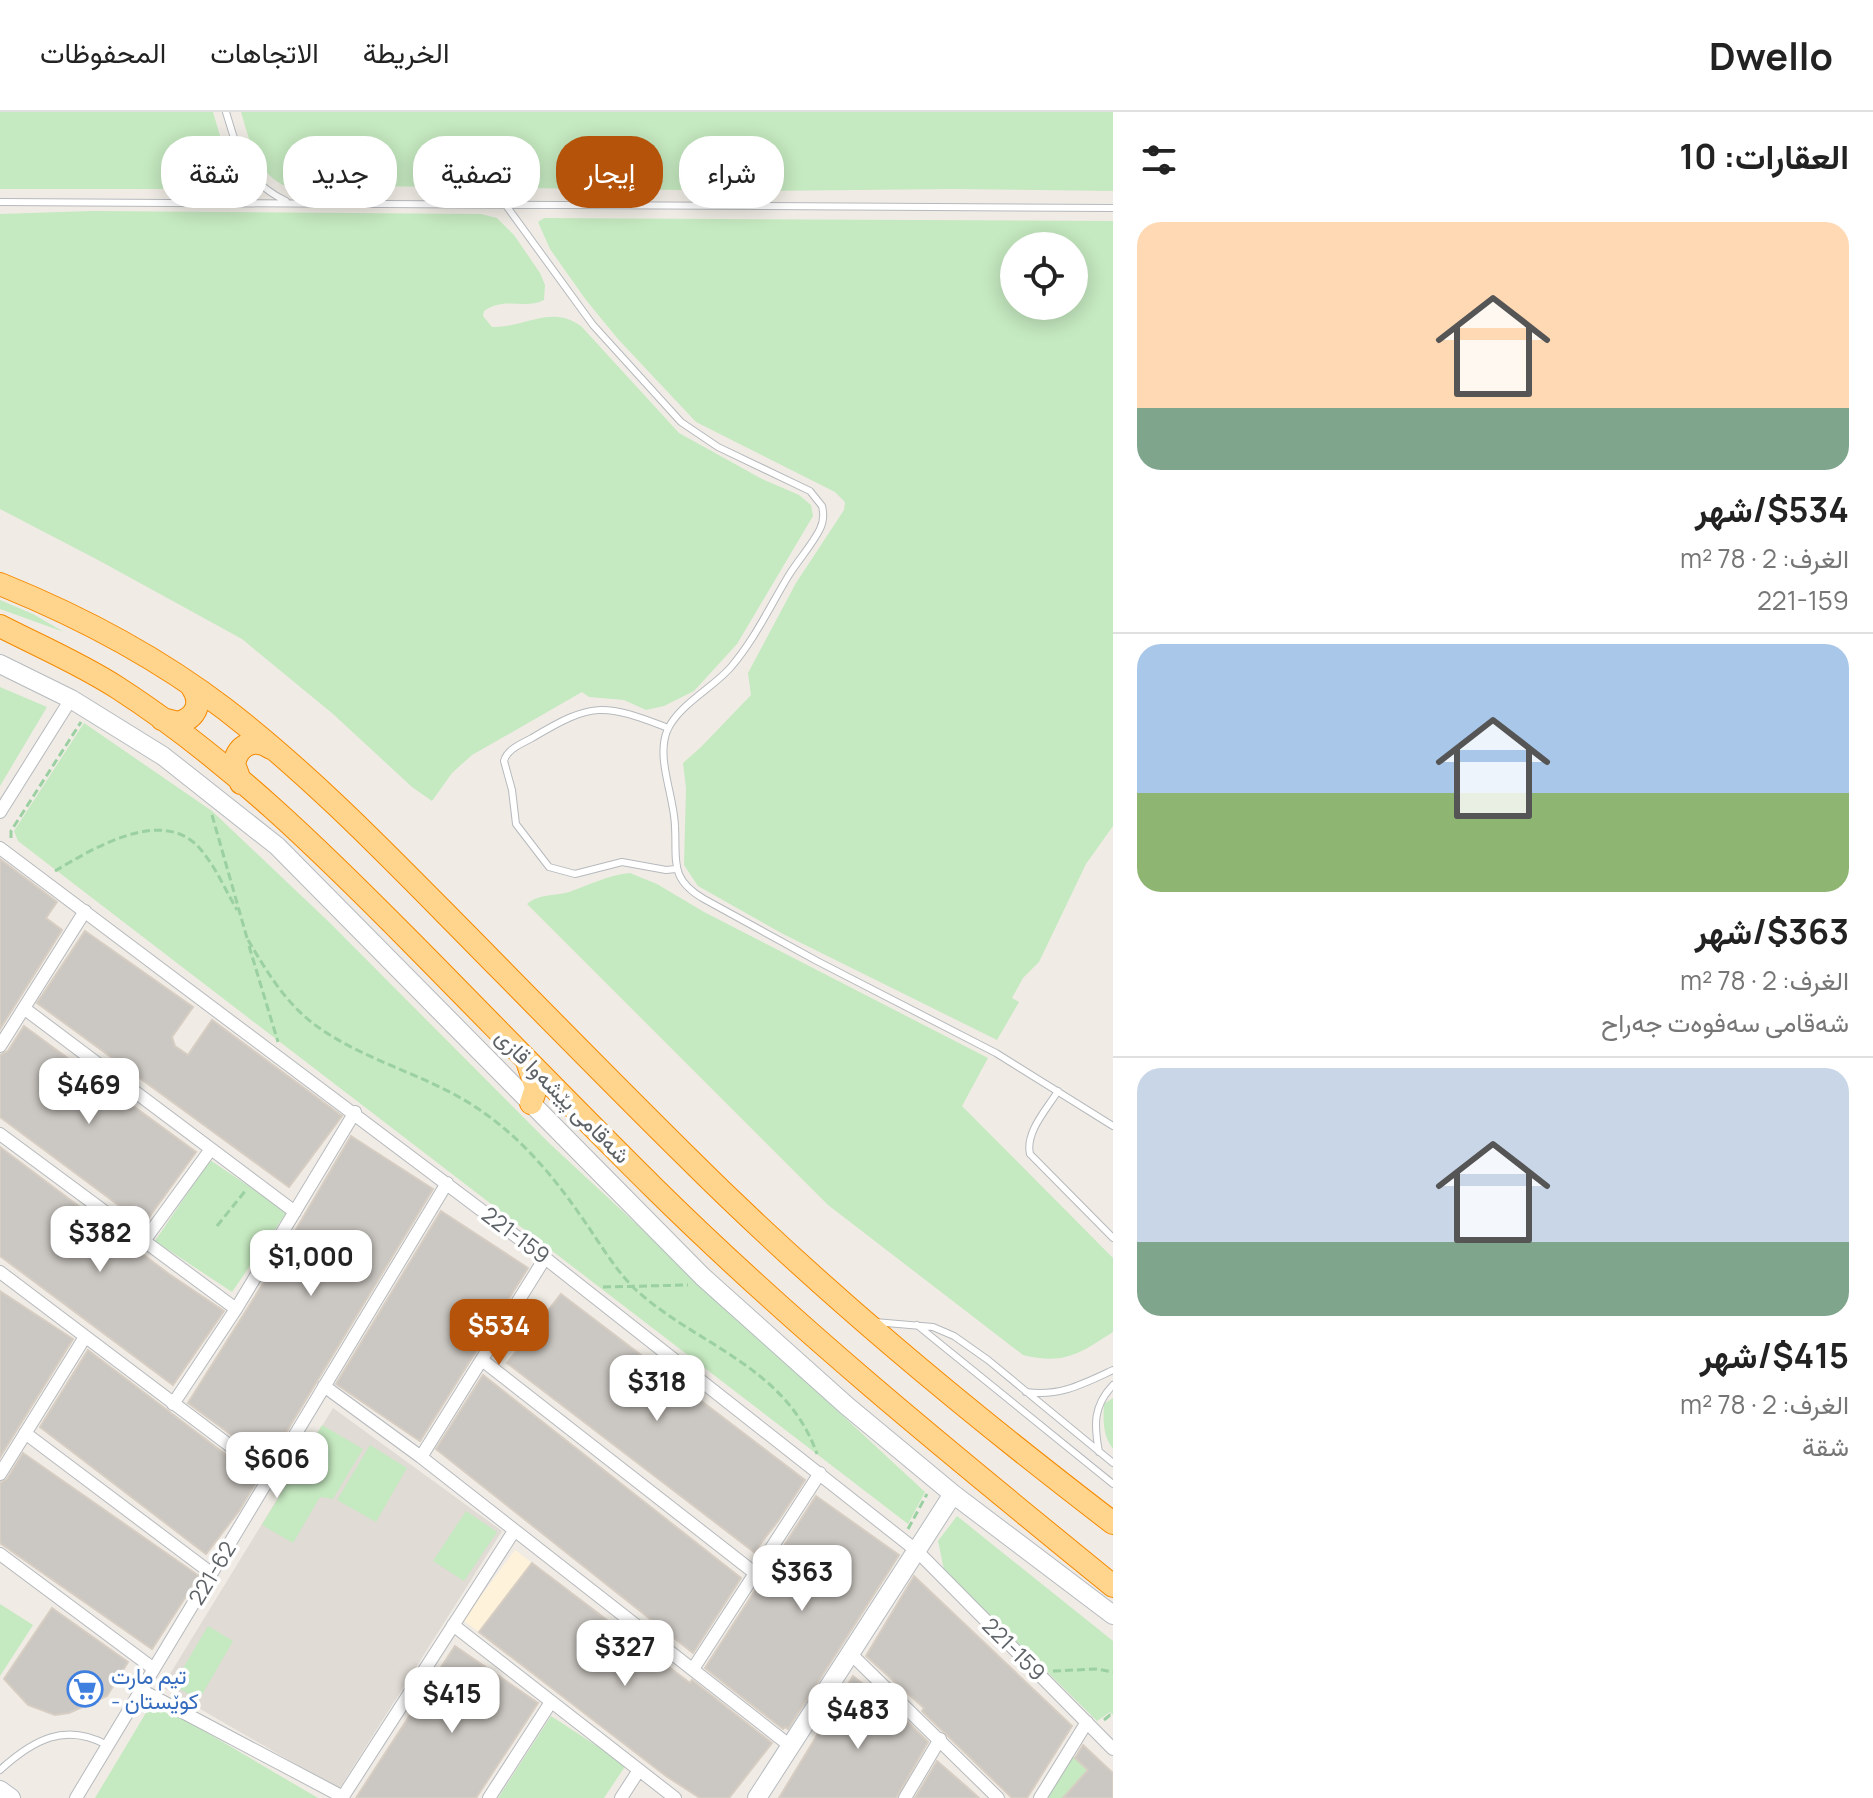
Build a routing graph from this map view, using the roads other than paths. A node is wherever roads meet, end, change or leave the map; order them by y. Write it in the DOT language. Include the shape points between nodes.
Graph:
graph roads {
  1 [pos="226,112"];
  2 [pos="234,136"];
  3 [pos="0,202"];
  4 [pos="161,202"];
  5 [pos="540,204"];
  6 [pos="508,208"];
  7 [pos="1113,208"];
  8 [pos="0,584"];
  9 [pos="0,626"];
  10 [pos="0,664"];
  11 [pos="192,687"];
  12 [pos="71,699"];
  13 [pos="154,715"];
  14 [pos="668,728"];
  15 [pos="272,748"];
  16 [pos="241,783"];
  17 [pos="0,812"];
  18 [pos="0,848"];
  19 [pos="676,869"];
  20 [pos="85,911"];
  21 [pos="25,1009"];
  22 [pos="0,1046"];
  23 [pos="526,1059"];
  24 [pos="1058,1091"];
  25 [pos="531,1103"];
  26 [pos="355,1112"];
  27 [pos="1113,1126"];
  28 [pos="0,1134"];
  29 [pos="211,1149"];
  30 [pos="447,1183"];
  31 [pos="295,1212"];
  32 [pos="1113,1238"];
  33 [pos="144,1241"];
  34 [pos="545,1258"];
  35 [pos="0,1272"];
  36 [pos="236,1309"];
  37 [pos="864,1321"];
  38 [pos="916,1325"];
  39 [pos="85,1337"];
  40 [pos="482,1360"];
  41 [pos="1113,1370"];
  42 [pos="1113,1385"];
  43 [pos="324,1386"];
  44 [pos="1025,1391"];
  45 [pos="173,1404"];
  46 [pos="25,1433"];
  47 [pos="1099,1452"];
  48 [pos="421,1457"];
  49 [pos="1113,1463"];
  50 [pos="820,1468"];
  51 [pos="0,1474"];
  52 [pos="270,1476"];
  53 [pos="1113,1484"];
  54 [pos="953,1494"];
  55 [pos="1113,1523"];
  56 [pos="514,1531"];
  57 [pos="917,1551"];
  58 [pos="0,1554"];
  59 [pos="211,1573"];
  60 [pos="756,1574"];
  61 [pos="1113,1586"];
  62 [pos="1113,1615"];
  63 [pos="453,1625"];
  64 [pos="851,1654"];
  65 [pos="154,1669"];
  66 [pos="693,1669"];
  67 [pos="141,1690"];
  68 [pos="551,1702"];
  69 [pos="1087,1722"];
  70 [pos="940,1739"];
  71 [pos="108,1745"];
  72 [pos="789,1745"];
  73 [pos="1113,1749"];
  74 [pos="0,1770"];
  75 [pos="639,1770"];
  76 [pos="0,1790"];
  77 [pos="342,1797"];
  78 [pos="11,1798"];
  79 [pos="76,1798"];
  80 [pos="489,1798"];
  81 [pos="621,1798"];
  82 [pos="675,1798"];
  83 [pos="757,1798"];
  84 [pos="905,1798"];
  85 [pos="998,1798"];
  86 [pos="1040,1798"];
  1 -- 2 [label="lane"];
  3 -- 4 [label="lane"];
  5 -- 7 [label="lane"];
  6 -- 14 [label="lane" via="593,325 675,417 718,447 810,491 822,506 821,528 755,636"];
  8 -- 11 [label="highway, شەقامی پێشەوا قازی" via="138,651"];
  9 -- 13 [label="highway, شەقامی پێشەوا قازی" via="117,687"];
  10 -- 12 [label="main road"];
  11 -- 13 [label="highway" via="198,704 191,717 178,723"];
  11 -- 15 [label="highway, شەقامی پێشەوا قازی"];
  12 -- 17 [label="street"];
  12 -- 25 [label="main road" via="163,756 277,846"];
  13 -- 16 [label="highway, شەقامی پێشەوا قازی"];
  14 -- 19 [label="lane" via="663,761 675,810"];
  14 -- 19 [label="lane" via="620,710 586,710 509,751 504,761 516,824 549,867 575,874 622,862"];
  15 -- 16 [label="highway" via="258,742 239,750 234,764"];
  15 -- 37 [label="highway, شەقامی پێشەوا قازی" via="404,872 685,1156"];
  16 -- 23 [label="highway, شەقامی پێشەوا قازی" via="369,900"];
  18 -- 20 [label="street, 221-159"];
  19 -- 24 [label="lane" via="684,884 704,899"];
  20 -- 21 [label="street"];
  20 -- 26 [label="street, 221-159"];
  21 -- 22 [label="street"];
  21 -- 29 [label="street"];
  23 -- 25 [label="highway" via="536,1088"];
  23 -- 61 [label="highway, شەقامی پێشەوا قازی" via="784,1309"];
  24 -- 27 [label="lane"];
  24 -- 32 [label="lane" via="1031,1134 1030,1154"];
  25 -- 54 [label="main road" via="703,1277"];
  26 -- 30 [label="street, 221-159"];
  26 -- 31 [label="street"];
  28 -- 33 [label="street"];
  29 -- 31 [label="street"];
  29 -- 33 [label="street"];
  30 -- 34 [label="street, 221-159"];
  30 -- 43 [label="street, 221-62"];
  31 -- 36 [label="street"];
  33 -- 36 [label="street"];
  34 -- 40 [label="street"];
  34 -- 50 [label="street, 221-159"];
  35 -- 39 [label="street"];
  36 -- 45 [label="street"];
  37 -- 38 [label="lane"];
  37 -- 55 [label="highway, شەقامی پێشەوا قازی"];
  38 -- 44 [label="lane" via="954,1336"];
  38 -- 53 [label="lane"];
  39 -- 45 [label="street"];
  39 -- 46 [label="street"];
  40 -- 48 [label="street"];
  40 -- 60 [label="street"];
  41 -- 44 [label="lane" via="1065,1391"];
  42 -- 47 [label="lane" via="1095,1412"];
  43 -- 48 [label="street"];
  43 -- 52 [label="street, 221-62"];
  44 -- 47 [label="lane"];
  45 -- 52 [label="street"];
  46 -- 51 [label="street"];
  46 -- 59 [label="street"];
  47 -- 49 [label="lane"];
  48 -- 56 [label="street"];
  50 -- 57 [label="street, 221-159"];
  50 -- 60 [label="street"];
  52 -- 59 [label="street, 221-62"];
  54 -- 57 [label="main road"];
  54 -- 62 [label="main road"];
  56 -- 63 [label="street"];
  56 -- 66 [label="street"];
  57 -- 64 [label="main road"];
  57 -- 69 [label="street, 221-159"];
  58 -- 65 [label="street"];
  59 -- 65 [label="street, 221-62"];
  60 -- 66 [label="street"];
  63 -- 68 [label="street"];
  63 -- 77 [label="street"];
  64 -- 70 [label="street"];
  64 -- 72 [label="main road"];
  65 -- 67 [label="street, 221-62"];
  66 -- 72 [label="street"];
  67 -- 71 [label="street, 221-62"];
  67 -- 77 [label="street"];
  68 -- 75 [label="street"];
  68 -- 80 [label="street"];
  69 -- 73 [label="street, 221-159"];
  69 -- 86 [label="street"];
  70 -- 84 [label="street"];
  70 -- 85 [label="street"];
  71 -- 74 [label="lane" via="88,1734 68,1733 17,1755"];
  71 -- 79 [label="street, 221-62"];
  72 -- 83 [label="main road"];
  75 -- 81 [label="street"];
  75 -- 82 [label="street"];
  76 -- 78 [label="main road"];
}
